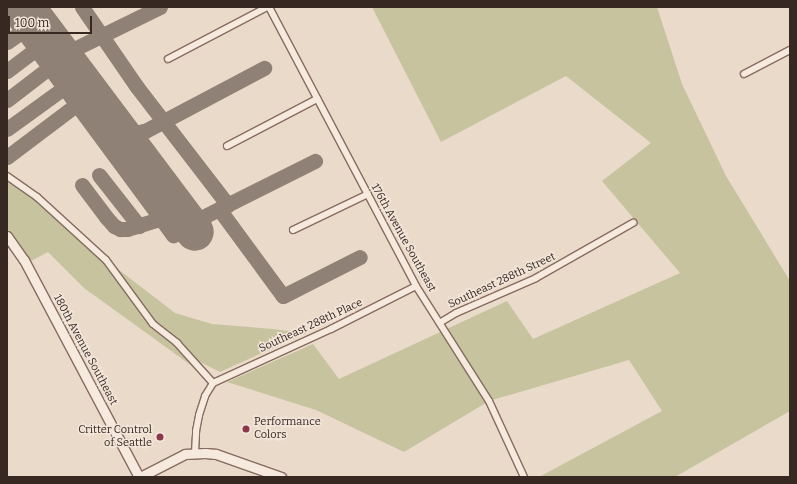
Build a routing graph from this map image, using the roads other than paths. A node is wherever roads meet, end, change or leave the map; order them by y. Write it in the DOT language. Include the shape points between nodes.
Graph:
graph roads {
  1 [pos="268,7"];
  2 [pos="790,50"];
  3 [pos="168,59"];
  4 [pos="744,74"];
  5 [pos="318,99"];
  6 [pos="227,146"];
  7 [pos="7,176"];
  8 [pos="368,194"];
  9 [pos="633,223"];
  10 [pos="293,230"];
  11 [pos="7,236"];
  12 [pos="416,286"];
  13 [pos="441,322"];
  14 [pos="213,384"];
  15 [pos="195,453"];
  16 [pos="140,477"];
  17 [pos="282,477"];
  18 [pos="524,477"];
  1 -- 3 [label="street"];
  1 -- 5 [label="street, 176th Avenue Southeast"];
  2 -- 4 [label="street"];
  5 -- 6 [label="street"];
  5 -- 8 [label="street, 176th Avenue Southeast"];
  7 -- 14 [label="street" via="37,197 106,260 153,324 177,343"];
  8 -- 10 [label="street"];
  8 -- 12 [label="street, 176th Avenue Southeast"];
  9 -- 13 [label="street, Southeast 288th Street" via="536,278"];
  11 -- 16 [label="street, 180th Avenue Southeast" via="24,260"];
  12 -- 13 [label="street, 176th Avenue Southeast"];
  12 -- 14 [label="street, Southeast 288th Place"];
  13 -- 18 [label="street, 176th Avenue Southeast" via="488,401"];
  14 -- 15 [label="street" via="205,396 199,415"];
  15 -- 16 [label="street" via="175,458"];
  15 -- 17 [label="street" via="216,454"];
}
